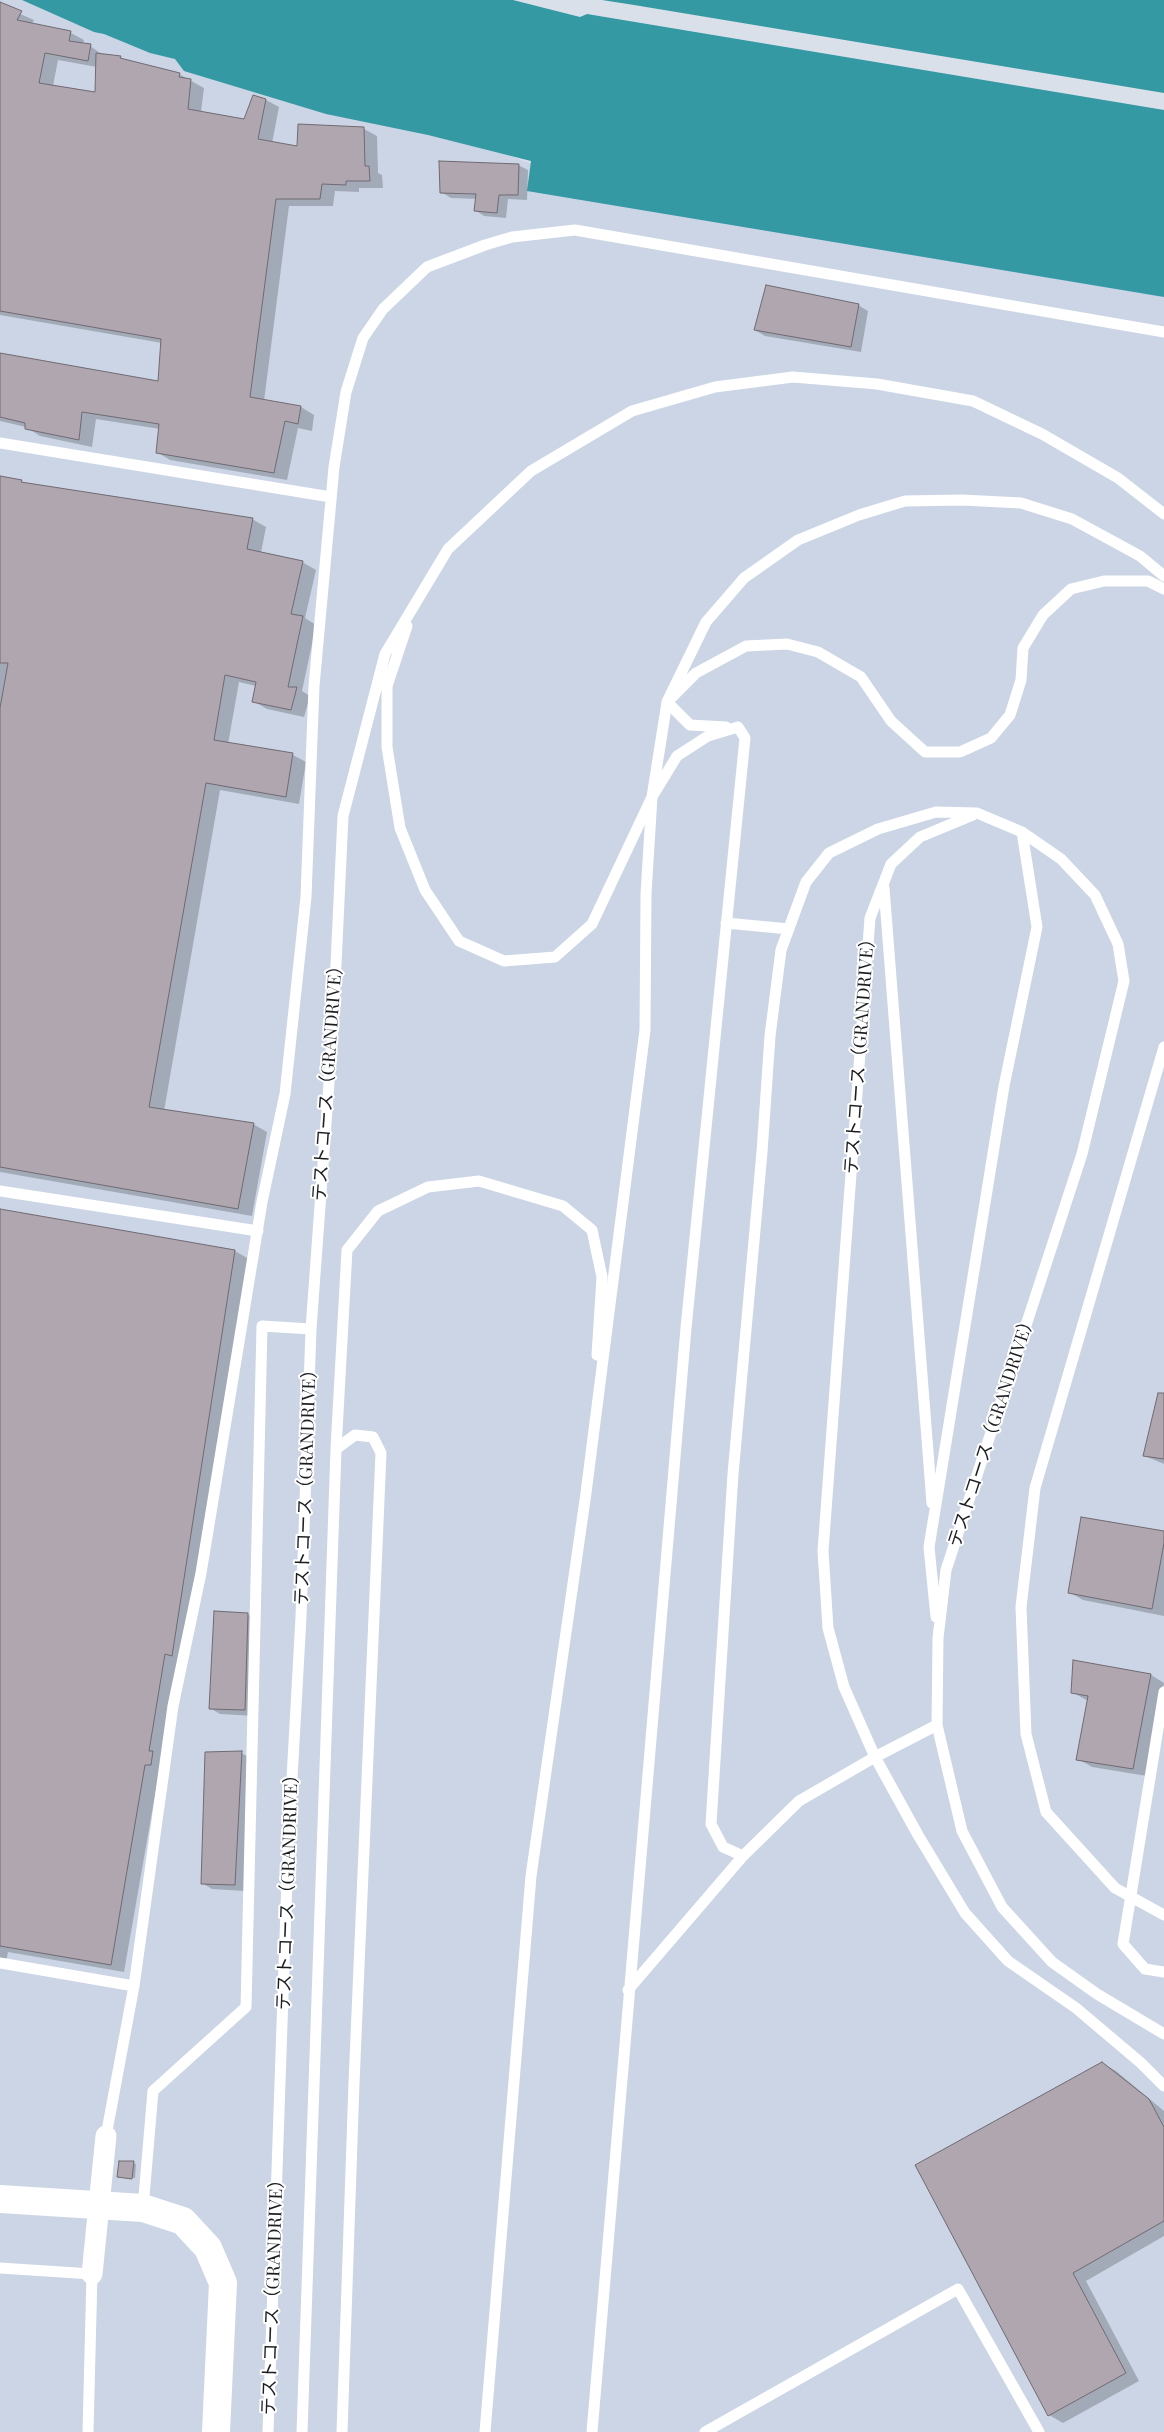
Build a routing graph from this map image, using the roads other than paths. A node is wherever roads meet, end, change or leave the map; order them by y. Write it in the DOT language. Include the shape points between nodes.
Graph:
graph roads {
  1 [pos="1164,332"];
  2 [pos="0,443"];
  3 [pos="331,497"];
  4 [pos="1164,514"];
  5 [pos="1164,576"];
  6 [pos="1164,589"];
  7 [pos="414,605"];
  8 [pos="667,702"];
  9 [pos="738,727"];
  10 [pos="652,797"];
  11 [pos="977,813"];
  12 [pos="1022,832"];
  13 [pos="884,884"];
  14 [pos="726,923"];
  15 [pos="789,929"];
  16 [pos="1164,1047"];
  17 [pos="0,1191"];
  18 [pos="258,1231"];
  19 [pos="311,1329"];
  20 [pos="336,1449"];
  21 [pos="586,1493"];
  22 [pos="934,1522"];
  23 [pos="938,1638"];
  24 [pos="1164,1692"];
  25 [pos="937,1725"];
  26 [pos="875,1757"];
  27 [pos="743,1856"];
  28 [pos="1131,1897"];
  29 [pos="1164,1914"];
  30 [pos="0,1963"];
  31 [pos="1164,1972"];
  32 [pos="134,1986"];
  33 [pos="628,1990"];
  34 [pos="1164,2034"];
  35 [pos="1164,2086"];
  36 [pos="106,2136"];
  37 [pos="0,2199"];
  38 [pos="143,2208"];
  39 [pos="0,2268"];
  40 [pos="92,2274"];
  41 [pos="88,2432"];
  42 [pos="216,2432"];
  43 [pos="268,2432"];
  44 [pos="302,2432"];
  45 [pos="342,2432"];
  46 [pos="485,2432"];
  47 [pos="592,2432"];
  48 [pos="705,2432"];
  49 [pos="1039,2432"];
  1 -- 3 [label="lane" via="575,230 512,237 426,267 382,309 363,338 346,392"];
  2 -- 3 [label="lane"];
  3 -- 18 [label="lane" via="314,686 306,897 285,1094"];
  4 -- 7 [label="lane, テストコース（GRANDRIVE）" via="1118,478 1042,434 973,402 877,384 793,378 715,387 632,411 532,471 448,549"];
  5 -- 8 [label="lane" via="1140,556 1072,519 1021,503 905,501 859,515 798,540 744,578 706,622"];
  6 -- 8 [label="lane" via="1148,581 1104,581 1071,589 1043,615 1023,648 1021,680 1010,715 991,738 960,752 925,752 891,721 861,677 818,652 786,644 746,646 696,673"];
  7 -- 10 [label="lane" via="387,686 387,747 400,828 425,890 459,941 504,961 555,957 592,924"];
  7 -- 19 [label="lane, テストコース（GRANDRIVE）" via="385,654 343,816 334,1028"];
  8 -- 9 [label="lane" via="690,725"];
  8 -- 10 [label="lane"];
  9 -- 10 [label="lane" via="708,736 677,756"];
  9 -- 14 [label="lane" via="745,738"];
  10 -- 21 [label="lane" via="646,894 645,1030"];
  11 -- 12 [label="lane, テストコース（GRANDRIVE）"];
  11 -- 13 [label="lane, テストコース（GRANDRIVE）" via="920,837 891,864"];
  11 -- 15 [label="lane, テストコース（GRANDRIVE）" via="936,812 878,828 829,853 806,882"];
  12 -- 22 [label="lane" via="1037,927 1004,1086"];
  12 -- 23 [label="lane, テストコース（GRANDRIVE）" via="1061,859 1094,895 1118,944 1124,981 1082,1154 946,1570"];
  13 -- 22 [label="lane, テストコース（GRANDRIVE）"];
  13 -- 26 [label="lane, テストコース（GRANDRIVE）" via="870,918 823,1551 828,1628 844,1687"];
  14 -- 15 [label="lane"];
  14 -- 33 [label="lane" via="686,1328"];
  15 -- 27 [label="lane, テストコース（GRANDRIVE）" via="781,950 770,1036 733,1474 711,1824 723,1847"];
  16 -- 28 [label="lane" via="1035,1488 1021,1607 1026,1734 1046,1812 1115,1888"];
  17 -- 18 [label="lane"];
  18 -- 32 [label="lane" via="201,1573 173,1706"];
  19 -- 38 [label="lane" via="262,1326 246,2007 153,2091"];
  19 -- 43 [label="lane, テストコース（GRANDRIVE）" via="301,1617 288,1850"];
  20 -- 21 [label="lane" via="348,1250 378,1211 428,1187 479,1181 563,1206 592,1230 602,1277"];
  20 -- 44 [label="lane"];
  20 -- 45 [label="lane" via="355,1435 373,1437 381,1453"];
  21 -- 46 [label="lane" via="531,1876"];
  22 -- 23 [label="lane" via="929,1547"];
  23 -- 25 [label="lane, テストコース（GRANDRIVE）"];
  24 -- 28 [label="lane"];
  25 -- 26 [label="lane"];
  25 -- 34 [label="lane, テストコース（GRANDRIVE）" via="962,1831 1002,1907 1052,1962"];
  26 -- 27 [label="lane" via="799,1802"];
  26 -- 35 [label="lane, テストコース（GRANDRIVE）" via="966,1913 1008,1961 1076,2008 1142,2063"];
  27 -- 33 [label="lane"];
  28 -- 29 [label="lane"];
  28 -- 31 [label="lane" via="1123,1944 1145,1969"];
  30 -- 32 [label="lane"];
  32 -- 36 [label="lane"];
  33 -- 47 [label="lane"];
  36 -- 40 [label="street"];
  37 -- 38 [label="street"];
  38 -- 42 [label="street" via="183,2221 208,2248 223,2283"];
  39 -- 40 [label="lane"];
  40 -- 41 [label="lane"];
  48 -- 49 [label="lane" via="958,2289"];
}
